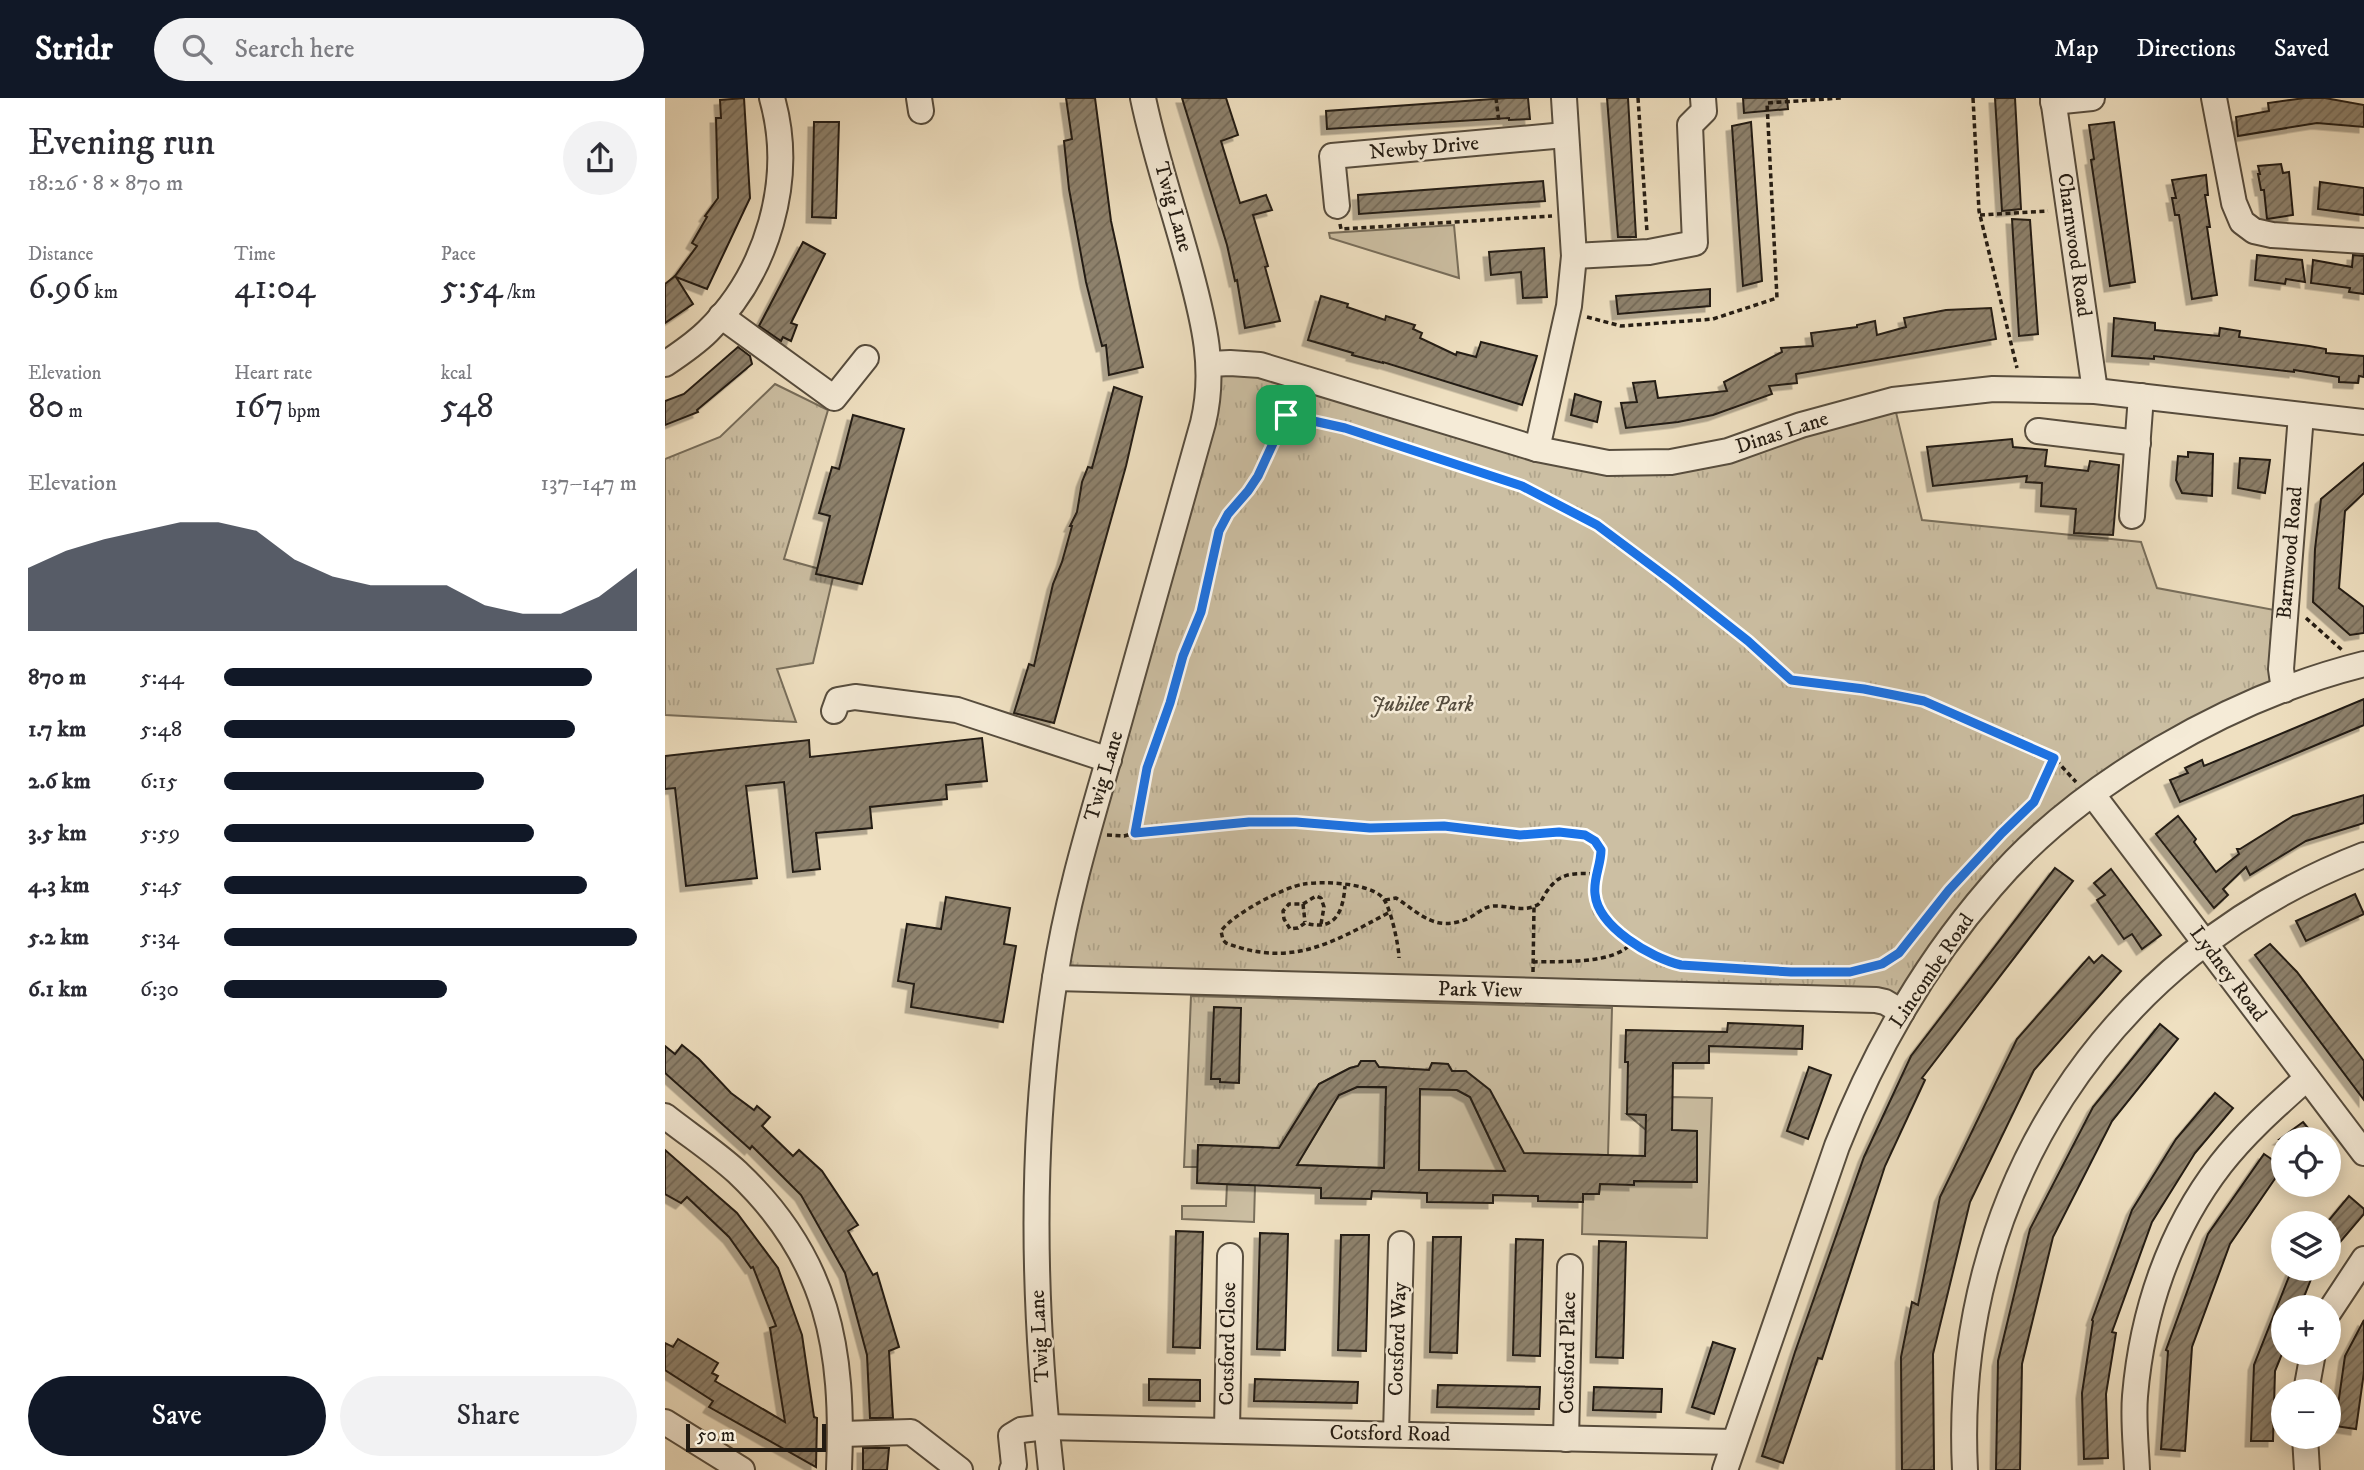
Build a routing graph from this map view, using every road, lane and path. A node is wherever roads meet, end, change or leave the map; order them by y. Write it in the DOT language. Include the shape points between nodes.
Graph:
graph roads {
  1 [pos="772,98"];
  2 [pos="1143,98"];
  3 [pos="1564,98"];
  4 [pos="1638,98"];
  5 [pos="1703,98"];
  6 [pos="1841,98"];
  7 [pos="1973,98"];
  8 [pos="2092,98"];
  9 [pos="2214,98"];
  10 [pos="1766,100"];
  11 [pos="2053,100"];
  12 [pos="1565,135"];
  13 [pos="1337,205"];
  14 [pos="2069,210"];
  15 [pos="1571,215"];
  16 [pos="1980,215"];
  17 [pos="2364,241"];
  18 [pos="1649,252"];
  19 [pos="1574,256"];
  20 [pos="1568,312"];
  21 [pos="721,316"];
  22 [pos="866,358"];
  23 [pos="665,364"];
  24 [pos="1210,364"];
  25 [pos="2022,389"];
  26 [pos="2095,391"];
  27 [pos="2141,396"];
  28 [pos="2301,415"];
  29 [pos="2364,422"];
  30 [pos="2038,431"];
  31 [pos="2138,443"];
  32 [pos="1537,449"];
  33 [pos="2132,516"];
  34 [pos="2286,600"];
  35 [pos="2362,665"];
  36 [pos="2284,690"];
  37 [pos="834,712"];
  38 [pos="2054,758"];
  39 [pos="1109,760"];
  40 [pos="2091,797"];
  41 [pos="1089,831"];
  42 [pos="1135,833"];
  43 [pos="2364,855"];
  44 [pos="1596,874"];
  45 [pos="1345,886"];
  46 [pos="1385,900"];
  47 [pos="1304,904"];
  48 [pos="1534,907"];
  49 [pos="1388,913"];
  50 [pos="1305,923"];
  51 [pos="1321,925"];
  52 [pos="1632,942"];
  53 [pos="2204,943"];
  54 [pos="1399,958"];
  55 [pos="1533,962"];
  56 [pos="1055,978"];
  57 [pos="1533,991"];
  58 [pos="1902,1012"];
  59 [pos="2307,1077"];
  60 [pos="665,1116"];
  61 [pos="2364,1153"];
  62 [pos="1401,1244"];
  63 [pos="1230,1256"];
  64 [pos="2364,1259"];
  65 [pos="1570,1267"];
  66 [pos="2340,1295"];
  67 [pos="665,1422"];
  68 [pos="1047,1427"];
  69 [pos="1227,1431"];
  70 [pos="841,1434"];
  71 [pos="1396,1434"];
  72 [pos="1566,1439"];
  73 [pos="1734,1442"];
  74 [pos="2306,1449"];
  75 [pos="742,1470"];
  76 [pos="839,1470"];
  77 [pos="960,1470"];
  78 [pos="1012,1470"];
  79 [pos="1051,1470"];
  80 [pos="1725,1470"];
  81 [pos="1965,1470"];
  82 [pos="2137,1470"];
  83 [pos="2307,1470"];
  1 -- 21 [label="street" via="781,157 777,201 750,273"];
  2 -- 24 [label="street, Twig Lane" via="1205,323"];
  3 -- 12 [label="street"];
  4 -- 18 [label="path"];
  5 -- 18 [label="street" via="1704,111 1690,125 1695,243"];
  6 -- 10 [label="path"];
  7 -- 16 [label="path"];
  8 -- 11 [label="street"];
  9 -- 17 [label="street" via="2234,203 2248,227 2272,235"];
  10 -- 20 [label="path" via="1777,298 1713,319 1621,326"];
  11 -- 14 [label="street, Charnwood Road"];
  12 -- 13 [label="street, Newby Drive" via="1332,156"];
  12 -- 15 [label="street"];
  13 -- 15 [label="path" via="1341,229"];
  14 -- 16 [label="path"];
  14 -- 26 [label="street, Charnwood Road"];
  15 -- 19 [label="street"];
  16 -- 25 [label="path"];
  18 -- 19 [label="street"];
  19 -- 20 [label="street"];
  20 -- 32 [label="street"];
  21 -- 22 [label="street" via="834,398"];
  21 -- 23 [label="street" via="694,344"];
  24 -- 32 [label="street, Dinas Lane" via="1260,365"];
  24 -- 39 [label="street, Twig Lane" via="1203,423"];
  25 -- 26 [label="street, Dinas Lane"];
  25 -- 32 [label="street, Dinas Lane" via="1893,400 1728,451 1671,462 1608,463"];
  26 -- 27 [label="street, Dinas Lane"];
  27 -- 28 [label="street, Dinas Lane"];
  27 -- 31 [label="street"];
  28 -- 29 [label="street, Dinas Lane"];
  28 -- 34 [label="street, Barnwood Road"];
  30 -- 31 [label="street"];
  31 -- 33 [label="street"];
  34 -- 35 [label="path"];
  34 -- 36 [label="street, Barnwood Road"];
  35 -- 36 [label="street, Lincombe Road"];
  36 -- 40 [label="street, Lincombe Road" via="2174,743"];
  37 -- 39 [label="street" via="838,700 855,697 957,710"];
  38 -- 40 [label="path"];
  38 -- 42 [label="path" via="1924,701 1791,680 1748,641 1597,525 1522,486 1345,428 1286,415 1258,476 1219,531 1201,612 1147,768"];
  38 -- 52 [label="path" via="2034,802 1949,890 1899,953 1882,964 1840,972 1681,965"];
  39 -- 41 [label="street, Twig Lane"];
  40 -- 53 [label="street, Lydney Road"];
  40 -- 58 [label="street, Lincombe Road" via="2025,851 1991,886"];
  41 -- 42 [label="path"];
  41 -- 56 [label="street, Twig Lane"];
  42 -- 44 [label="path" via="1274,822 1574,834 1591,837 1599,845"];
  43 -- 53 [label="street" via="2282,893"];
  44 -- 48 [label="path" via="1565,875 1553,882"];
  44 -- 52 [label="path" via="1600,912"];
  45 -- 46 [label="path" via="1363,887"];
  45 -- 49 [label="path" via="1296,886 1230,921 1221,931 1223,940 1245,950 1302,952 1335,941"];
  45 -- 51 [label="path" via="1341,913"];
  46 -- 48 [label="path" via="1396,898 1422,917 1440,922 1461,920 1489,906"];
  46 -- 49 [label="path"];
  47 -- 50 [label="path"];
  47 -- 50 [label="path" via="1285,906 1283,915 1290,929"];
  47 -- 51 [label="path" via="1316,896 1321,898"];
  48 -- 55 [label="path"];
  49 -- 54 [label="path"];
  50 -- 51 [label="path"];
  52 -- 55 [label="path" via="1604,957"];
  53 -- 59 [label="street, Lydney Road"];
  53 -- 81 [label="street" via="2113,1027 2063,1097 2021,1173 1989,1256 1974,1320 1965,1391"];
  55 -- 57 [label="path"];
  56 -- 57 [label="street, Park View"];
  56 -- 68 [label="street, Twig Lane" via="1042,1081 1036,1201 1038,1332"];
  57 -- 58 [label="street, Park View" via="1875,1000"];
  58 -- 73 [label="street, Lincombe Road" via="1860,1089 1837,1146"];
  59 -- 61 [label="street, Lydney Road"];
  59 -- 82 [label="street" via="2247,1133 2220,1166 2166,1258 2142,1336 2135,1398"];
  60 -- 70 [label="street" via="750,1186 781,1221 811,1269 836,1356"];
  62 -- 71 [label="street, Cotsford Way"];
  63 -- 69 [label="street, Cotsford Close"];
  64 -- 66 [label="street"];
  65 -- 72 [label="street, Cotsford Place"];
  67 -- 75 [label="street"];
  68 -- 69 [label="street, Cotsford Road"];
  68 -- 78 [label="street, Cotsford Road" via="1011,1436"];
  68 -- 79 [label="street, Twig Lane"];
  69 -- 71 [label="street, Cotsford Road"];
  70 -- 76 [label="street"];
  70 -- 77 [label="street" via="911,1433"];
  71 -- 72 [label="street, Cotsford Road"];
  72 -- 73 [label="street, Cotsford Road"];
  73 -- 80 [label="street, Lincombe Road"];
  74 -- 83 [label="street"];
}
